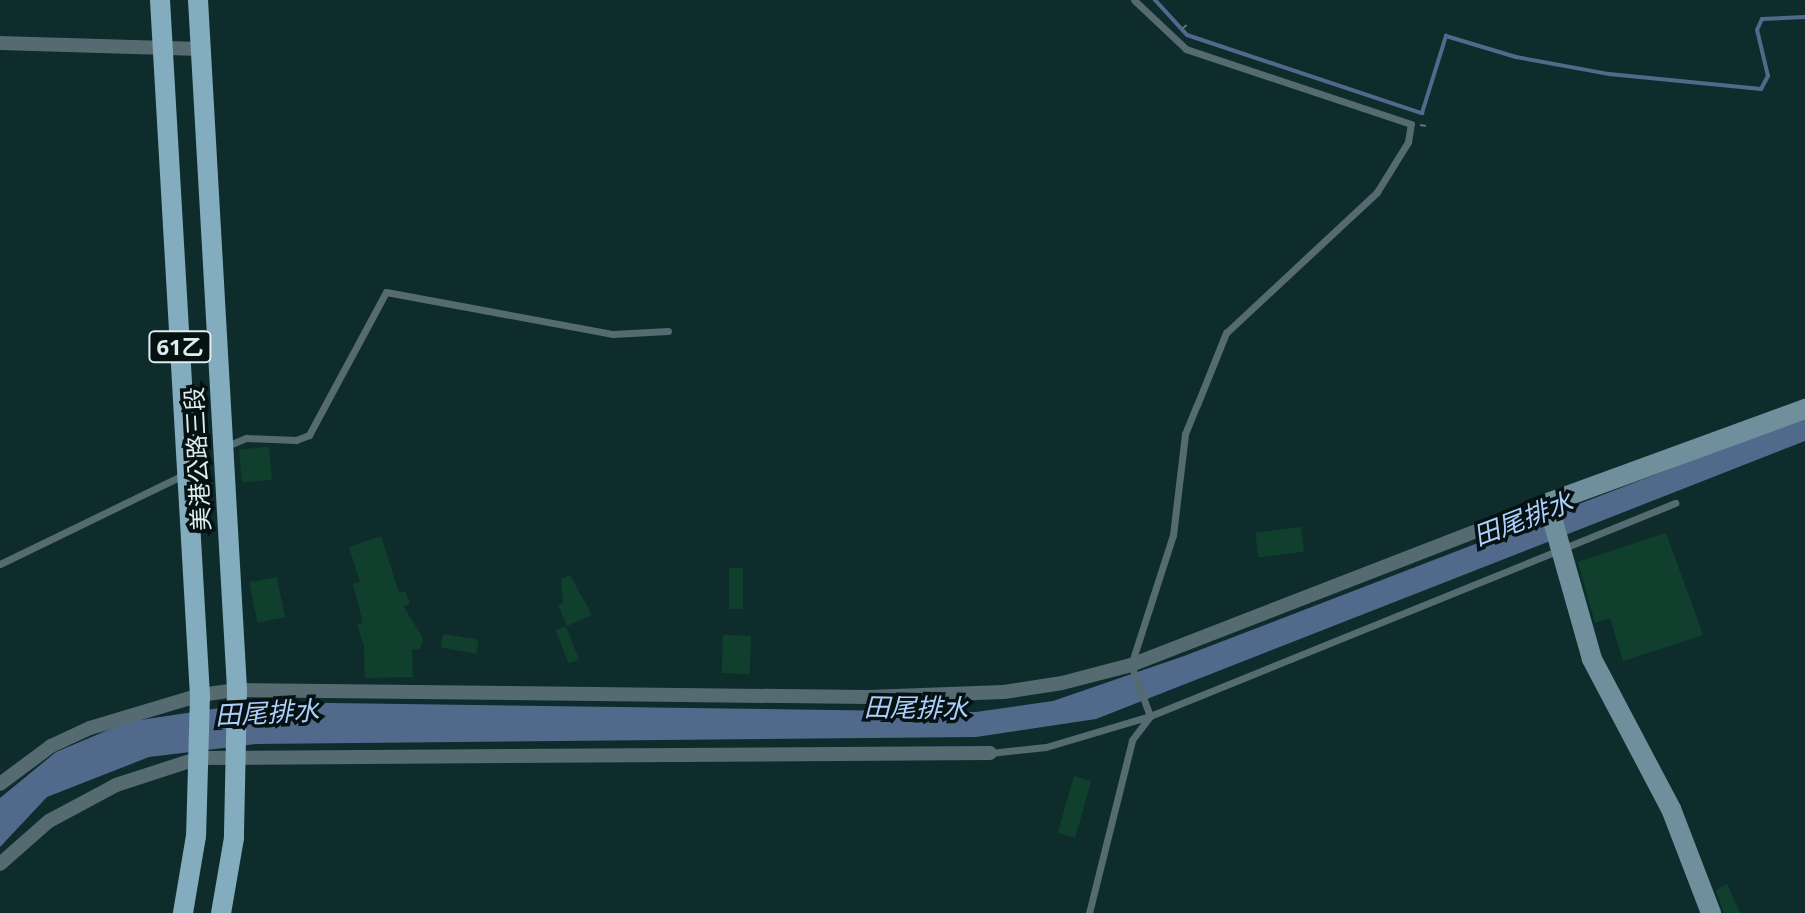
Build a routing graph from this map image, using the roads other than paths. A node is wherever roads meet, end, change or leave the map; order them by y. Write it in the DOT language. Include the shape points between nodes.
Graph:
graph roads {
  1 [pos="160,0"];
  2 [pos="198,0"];
  3 [pos="1134,0"];
  4 [pos="0,43"];
  5 [pos="162,49"];
  6 [pos="200,49"];
  7 [pos="668,331"];
  8 [pos="1805,409"];
  9 [pos="222,448"];
  10 [pos="187,473"];
  11 [pos="1548,503"];
  12 [pos="1675,503"];
  13 [pos="1562,546"];
  14 [pos="0,564"];
  15 [pos="1131,665"];
  16 [pos="237,690"];
  17 [pos="200,695"];
  18 [pos="1150,716"];
  19 [pos="990,753"];
  20 [pos="199,758"];
  21 [pos="237,758"];
  22 [pos="0,784"];
  23 [pos="0,864"];
  24 [pos="183,913"];
  25 [pos="221,913"];
  26 [pos="1089,913"];
  27 [pos="1711,913"];
  1 -- 5 [label="main road, 美港公路三段 / 61乙"];
  2 -- 6 [label="main road, 美港公路三段 / 61乙"];
  3 -- 15 [label="lane" via="1186,49 1411,124 1408,142 1377,192 1226,333 1185,434 1173,535"];
  4 -- 5 [label="street"];
  5 -- 6 [label="street"];
  5 -- 10 [label="main road, 美港公路三段 / 61乙"];
  6 -- 9 [label="main road, 美港公路三段 / 61乙"];
  7 -- 9 [label="lane" via="613,334 386,292 309,435 296,440 246,438"];
  8 -- 11 [label="street"];
  9 -- 16 [label="main road, 美港公路三段 / 61乙"];
  10 -- 14 [label="lane" via="26,556"];
  10 -- 17 [label="main road, 美港公路三段 / 61乙"];
  11 -- 13 [label="street"];
  11 -- 15 [label="street"];
  12 -- 13 [label="lane"];
  13 -- 18 [label="lane" via="1265,674"];
  13 -- 27 [label="street" via="1592,659 1671,809"];
  15 -- 16 [label="street" via="1004,692 868,697"];
  15 -- 18 [label="lane"];
  16 -- 17 [label="street"];
  16 -- 21 [label="main road, 美港公路三段 / 61乙"];
  17 -- 20 [label="main road, 美港公路三段 / 61乙"];
  17 -- 22 [label="street" via="90,728 51,746"];
  18 -- 19 [label="lane" via="1046,747"];
  18 -- 26 [label="lane" via="1132,740"];
  19 -- 21 [label="street"];
  20 -- 21 [label="street"];
  20 -- 23 [label="street" via="116,785 49,821"];
  20 -- 24 [label="main road, 美港公路三段 / 61乙" via="196,836"];
  21 -- 25 [label="main road, 美港公路三段 / 61乙" via="234,838"];
}
